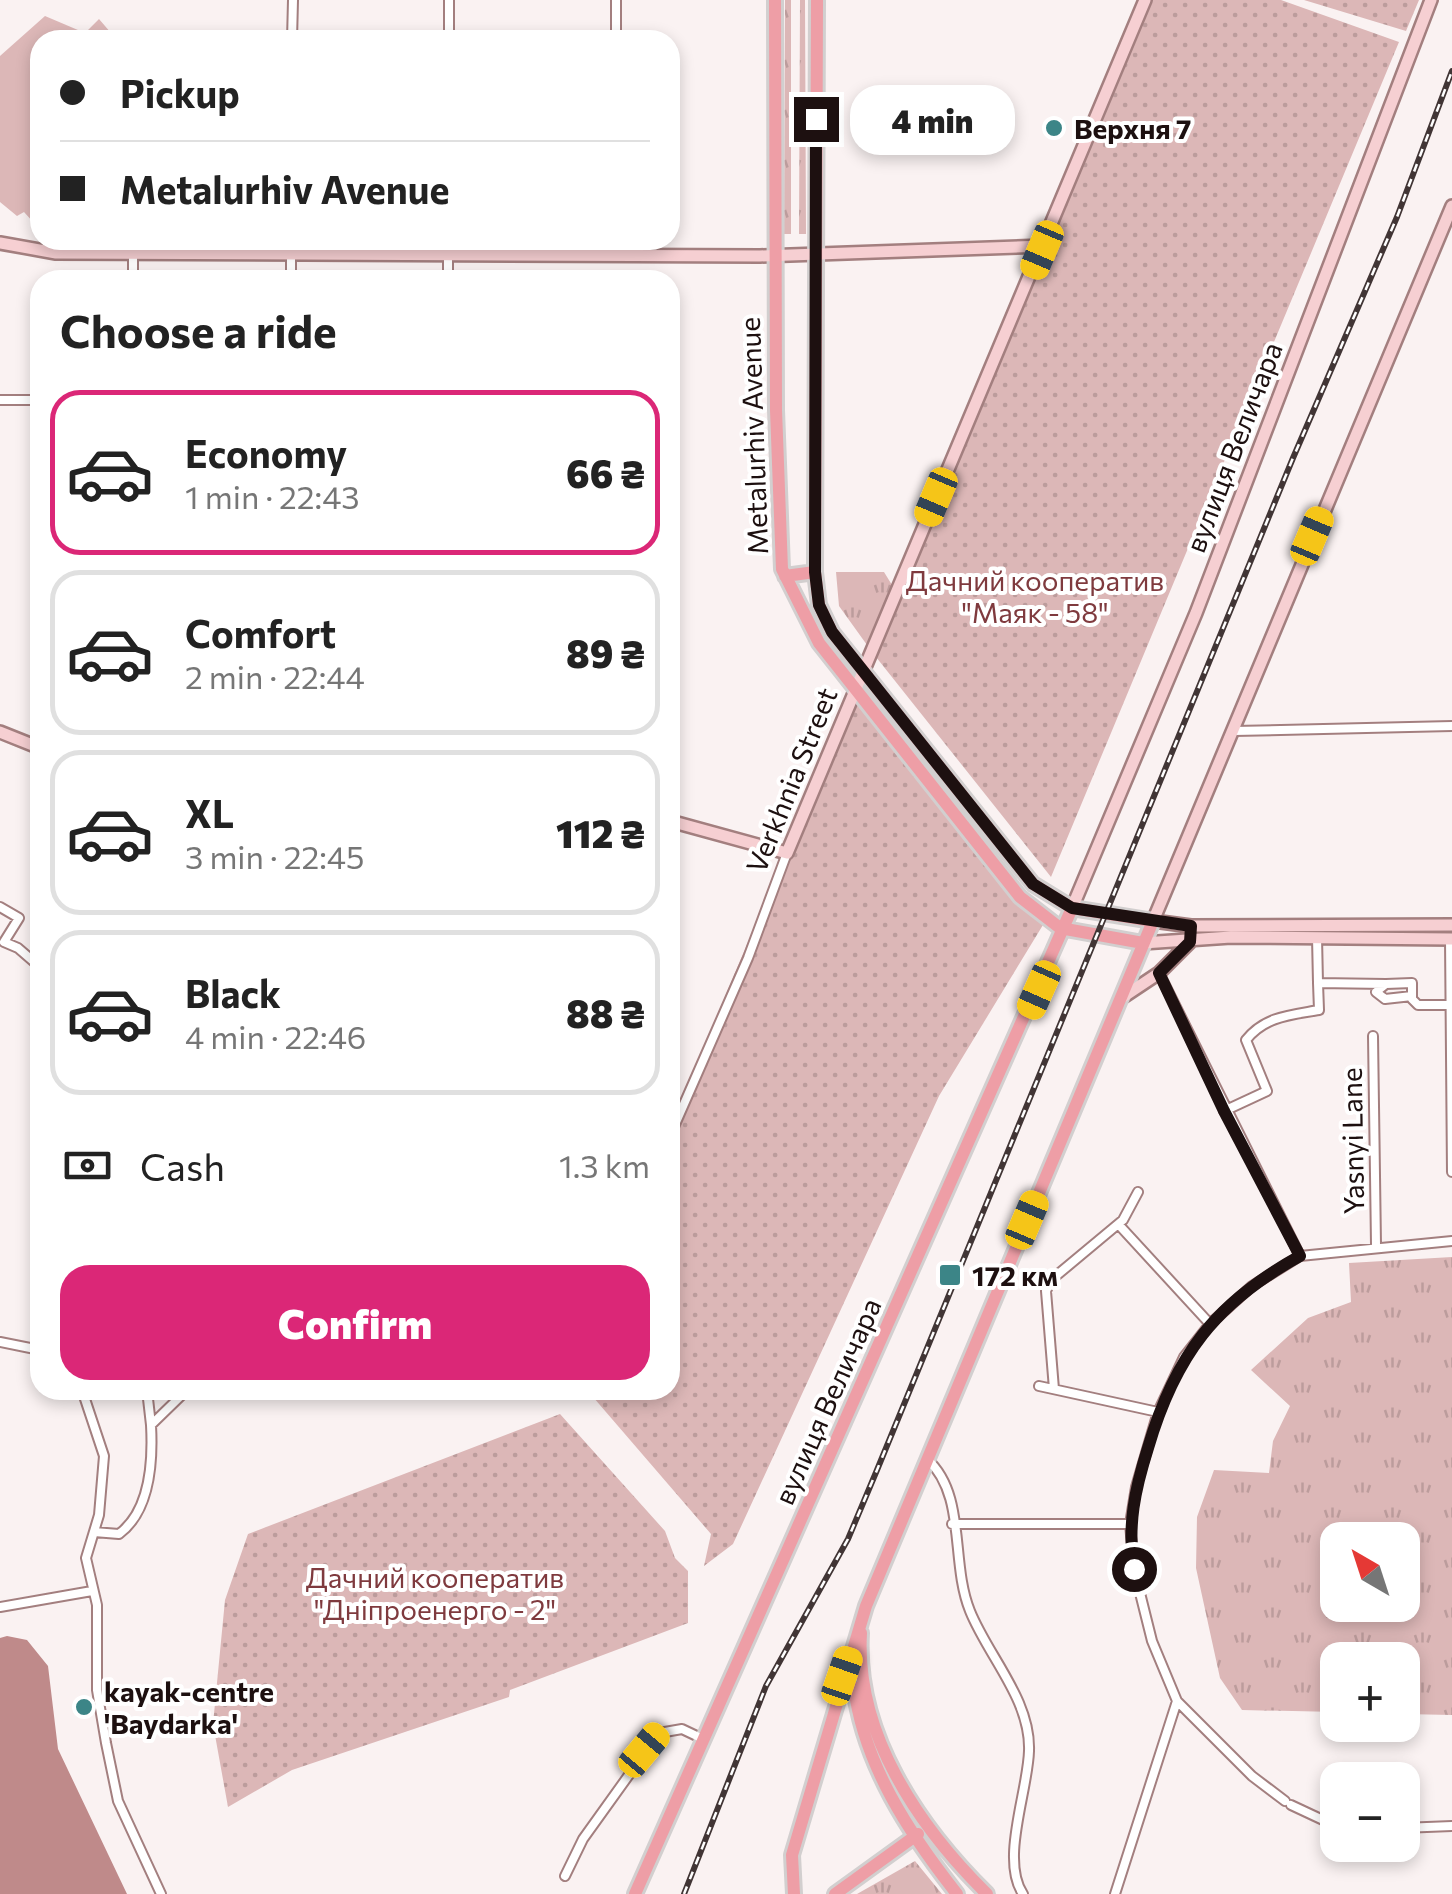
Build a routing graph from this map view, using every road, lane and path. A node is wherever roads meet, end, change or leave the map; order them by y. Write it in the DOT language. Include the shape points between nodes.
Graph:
graph roads {
  1 [pos="292,0"];
  2 [pos="449,0"];
  3 [pos="616,0"];
  4 [pos="775,0"];
  5 [pos="817,0"];
  6 [pos="1145,0"];
  7 [pos="1431,0"];
  8 [pos="292,30"];
  9 [pos="449,30"];
  10 [pos="616,30"];
  11 [pos="1452,206"];
  12 [pos="0,243"];
  13 [pos="1044,246"];
  14 [pos="30,248"];
  15 [pos="44,250"];
  16 [pos="185,250"];
  17 [pos="370,250"];
  18 [pos="448,250"];
  19 [pos="614,250"];
  20 [pos="132,252"];
  21 [pos="448,254"];
  22 [pos="816,254"];
  23 [pos="614,255"];
  24 [pos="774,256"];
  25 [pos="133,270"];
  26 [pos="448,270"];
  27 [pos="0,400"];
  28 [pos="30,400"];
  29 [pos="815,572"];
  30 [pos="785,576"];
  31 [pos="863,670"];
  32 [pos="856,688"];
  33 [pos="1452,726"];
  34 [pos="1234,731"];
  35 [pos="0,732"];
  36 [pos="30,744"];
  37 [pos="680,824"];
  38 [pos="786,853"];
  39 [pos="0,908"];
  40 [pos="1072,908"];
  41 [pos="1153,921"];
  42 [pos="1191,926"];
  43 [pos="1452,926"];
  44 [pos="1066,930"];
  45 [pos="1317,937"];
  46 [pos="1451,940"];
  47 [pos="1190,942"];
  48 [pos="1143,943"];
  49 [pos="30,958"];
  50 [pos="1159,973"];
  51 [pos="1318,983"];
  52 [pos="1386,984"];
  53 [pos="1412,996"];
  54 [pos="1120,999"];
  55 [pos="1451,1005"];
  56 [pos="1373,1036"];
  57 [pos="1224,1111"];
  58 [pos="680,1113"];
  59 [pos="1452,1172"];
  60 [pos="1138,1192"];
  61 [pos="1118,1225"];
  62 [pos="1452,1241"];
  63 [pos="1376,1245"];
  64 [pos="1300,1256"];
  65 [pos="1210,1324"];
  66 [pos="0,1342"];
  67 [pos="30,1348"];
  68 [pos="1039,1386"];
  69 [pos="1054,1389"];
  70 [pos="85,1400"];
  71 [pos="148,1400"];
  72 [pos="177,1400"];
  73 [pos="1158,1412"];
  74 [pos="152,1425"];
  75 [pos="927,1459"];
  76 [pos="952,1524"];
  77 [pos="1130,1524"];
  78 [pos="94,1532"];
  79 [pos="92,1591"];
  80 [pos="866,1606"];
  81 [pos="0,1607"];
  82 [pos="860,1645"];
  83 [pos="1177,1701"];
  84 [pos="703,1739"];
  85 [pos="1320,1819"];
  86 [pos="1452,1826"];
  87 [pos="1420,1827"];
  88 [pos="933,1831"];
  89 [pos="914,1836"];
  90 [pos="566,1876"];
  91 [pos="161,1894"];
  92 [pos="635,1894"];
  93 [pos="794,1894"];
  94 [pos="835,1894"];
  95 [pos="957,1894"];
  96 [pos="987,1894"];
  97 [pos="1024,1894"];
  98 [pos="1115,1894"];
  1 -- 8 [label="street"];
  2 -- 9 [label="street"];
  3 -- 10 [label="street"];
  4 -- 24 [label="main road, Metalurhiv Avenue"];
  5 -- 22 [label="main road, Metalurhiv Avenue"];
  6 -- 13 [label="street, Verkhnia Street"];
  7 -- 40 [label="street, вулиця Величара" via="1196,614"];
  11 -- 34 [label="street"];
  12 -- 14 [label="street"];
  13 -- 22 [label="street"];
  13 -- 31 [label="street, Verkhnia Street"];
  15 -- 20 [label="street"];
  16 -- 20 [label="street"];
  17 -- 21 [label="street"];
  18 -- 21 [label="street"];
  19 -- 23 [label="street"];
  20 -- 25 [label="street"];
  21 -- 23 [label="street"];
  21 -- 26 [label="street"];
  22 -- 24 [label="street"];
  22 -- 29 [label="main road, Metalurhiv Avenue"];
  23 -- 24 [label="street"];
  24 -- 30 [label="main road, Metalurhiv Avenue"];
  27 -- 28 [label="street"];
  29 -- 30 [label="main road"];
  29 -- 31 [label="main road, Metalurhiv Avenue" via="819,605 832,632"];
  30 -- 32 [label="main road, Metalurhiv Avenue" via="820,644"];
  31 -- 32 [label="street, Verkhnia Street"];
  31 -- 40 [label="main road, Metalurhiv Avenue" via="1033,884"];
  32 -- 38 [label="street, Verkhnia Street"];
  32 -- 44 [label="main road, Metalurhiv Avenue" via="1020,897"];
  33 -- 34 [label="street"];
  34 -- 41 [label="street"];
  35 -- 36 [label="street"];
  37 -- 38 [label="street"];
  38 -- 58 [label="street, Verkhnia Street"];
  39 -- 49 [label="street" via="19,918 4,942"];
  40 -- 41 [label="main road, Metalurhiv Avenue"];
  40 -- 44 [label="main road, вулиця Величара"];
  41 -- 42 [label="street"];
  41 -- 48 [label="main road"];
  42 -- 43 [label="street"];
  42 -- 47 [label="street"];
  44 -- 48 [label="main road, Metalurhiv Avenue"];
  44 -- 84 [label="main road, вулиця Величара"];
  45 -- 46 [label="street"];
  45 -- 47 [label="street"];
  45 -- 51 [label="street"];
  46 -- 55 [label="street"];
  47 -- 48 [label="street"];
  47 -- 50 [label="street"];
  48 -- 54 [label="main road"];
  50 -- 54 [label="street"];
  50 -- 57 [label="street"];
  51 -- 52 [label="street"];
  51 -- 57 [label="street" via="1319,1010 1280,1016 1246,1040 1267,1092"];
  52 -- 53 [label="street" via="1412,984"];
  52 -- 53 [label="street" via="1376,992 1385,998"];
  53 -- 55 [label="street" via="1418,1005"];
  54 -- 75 [label="main road"];
  55 -- 59 [label="street"];
  56 -- 63 [label="street, Yasnyi Lane"];
  57 -- 64 [label="street"];
  60 -- 61 [label="street"];
  61 -- 65 [label="street"];
  61 -- 69 [label="street" via="1046,1291"];
  62 -- 63 [label="street"];
  63 -- 64 [label="street"];
  64 -- 65 [label="street" via="1262,1278"];
  65 -- 73 [label="street" via="1184,1357"];
  66 -- 67 [label="street"];
  68 -- 69 [label="street"];
  69 -- 73 [label="street"];
  70 -- 78 [label="street" via="104,1456"];
  71 -- 74 [label="street"];
  72 -- 74 [label="street"];
  73 -- 77 [label="street"];
  74 -- 78 [label="street" via="140,1509 119,1534"];
  75 -- 76 [label="street" via="949,1485"];
  75 -- 80 [label="main road"];
  76 -- 77 [label="street"];
  76 -- 97 [label="street" via="969,1610 1028,1728 1013,1868"];
  77 -- 83 [label="street" via="1152,1642"];
  78 -- 79 [label="street" via="86,1558"];
  79 -- 81 [label="street"];
  79 -- 91 [label="street" via="98,1690 118,1801"];
  80 -- 82 [label="main road"];
  80 -- 93 [label="main road" via="792,1855"];
  82 -- 88 [label="main road" via="865,1700 879,1743"];
  82 -- 89 [label="main road" via="854,1681 859,1727"];
  83 -- 85 [label="street" via="1252,1776"];
  83 -- 98 [label="street"];
  84 -- 90 [label="street" via="682,1729 659,1733 584,1838"];
  84 -- 92 [label="main road, вулиця Величара"];
  86 -- 87 [label="street"];
  88 -- 89 [label="main road"];
  88 -- 96 [label="main road"];
  89 -- 94 [label="main road"];
  89 -- 95 [label="main road"];
}
